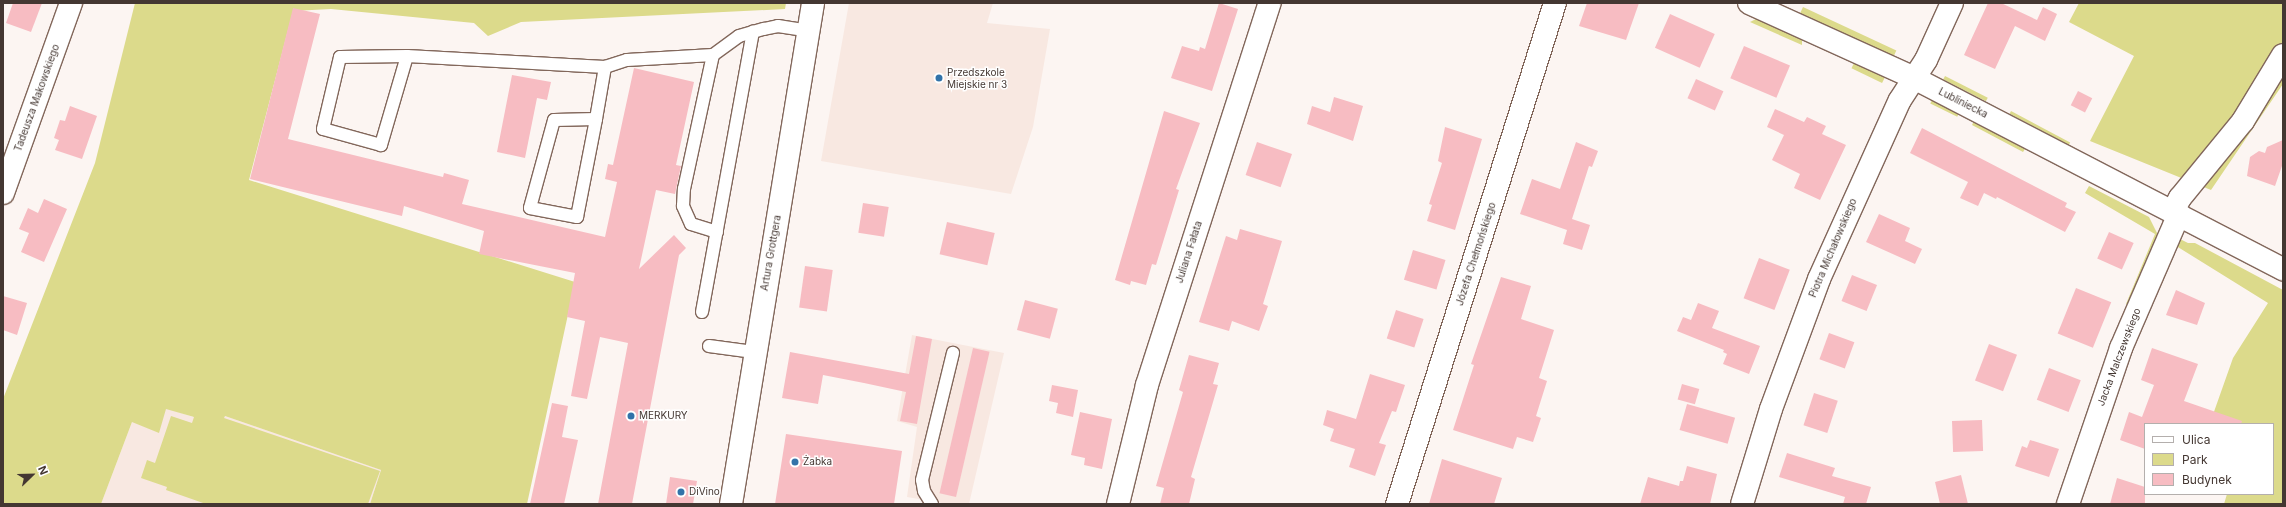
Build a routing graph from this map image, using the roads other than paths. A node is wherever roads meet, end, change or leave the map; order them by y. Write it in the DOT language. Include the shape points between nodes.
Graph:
graph roads {
  1 [pos="71,3"];
  2 [pos="813,3"];
  3 [pos="1270,3"];
  4 [pos="1555,3"];
  5 [pos="1749,3"];
  6 [pos="1952,3"];
  7 [pos="808,31"];
  8 [pos="754,32"];
  9 [pos="713,55"];
  10 [pos="2283,55"];
  11 [pos="407,56"];
  12 [pos="605,67"];
  13 [pos="1914,78"];
  14 [pos="596,119"];
  15 [pos="3,193"];
  16 [pos="2176,212"];
  17 [pos="717,232"];
  18 [pos="2283,269"];
  19 [pos="702,312"];
  20 [pos="709,346"];
  21 [pos="754,352"];
  22 [pos="953,353"];
  23 [pos="731,504"];
  24 [pos="932,504"];
  25 [pos="1118,504"];
  26 [pos="1397,504"];
  27 [pos="1742,504"];
  28 [pos="2068,504"];
  1 -- 15 [label="street, Tadeusza Makowskiego"];
  2 -- 7 [label="street, Artura Grottgera"];
  3 -- 25 [label="street, Juliana Fałata" via="1149,378"];
  4 -- 26 [label="street, Józefa Chełmońskiego"];
  5 -- 13 [label="street, Lubliniecka"];
  6 -- 13 [label="street, Piotra Michałowskiego" via="1926,60"];
  7 -- 8 [label="lane" via="778,26"];
  7 -- 21 [label="street, Artura Grottgera"];
  8 -- 9 [label="lane" via="739,36"];
  8 -- 17 [label="lane"];
  9 -- 12 [label="lane" via="627,60"];
  9 -- 17 [label="lane" via="684,189 683,206 691,224"];
  10 -- 16 [label="street" via="2243,121 2180,198"];
  11 -- 11 [label="lane" via="340,57 323,128 381,145"];
  11 -- 12 [label="lane"];
  12 -- 14 [label="lane"];
  13 -- 16 [label="street, Lubliniecka"];
  13 -- 27 [label="street, Piotra Michałowskiego" via="1852,202 1819,279 1771,408"];
  14 -- 14 [label="lane" via="577,217 530,208 554,120"];
  16 -- 18 [label="street, Lubliniecka"];
  16 -- 28 [label="street, Jacka Malczewskiego" via="2121,348"];
  17 -- 19 [label="lane"];
  20 -- 21 [label="lane"];
  21 -- 23 [label="street, Artura Grottgera"];
  22 -- 24 [label="lane" via="922,480 924,491"];
}
